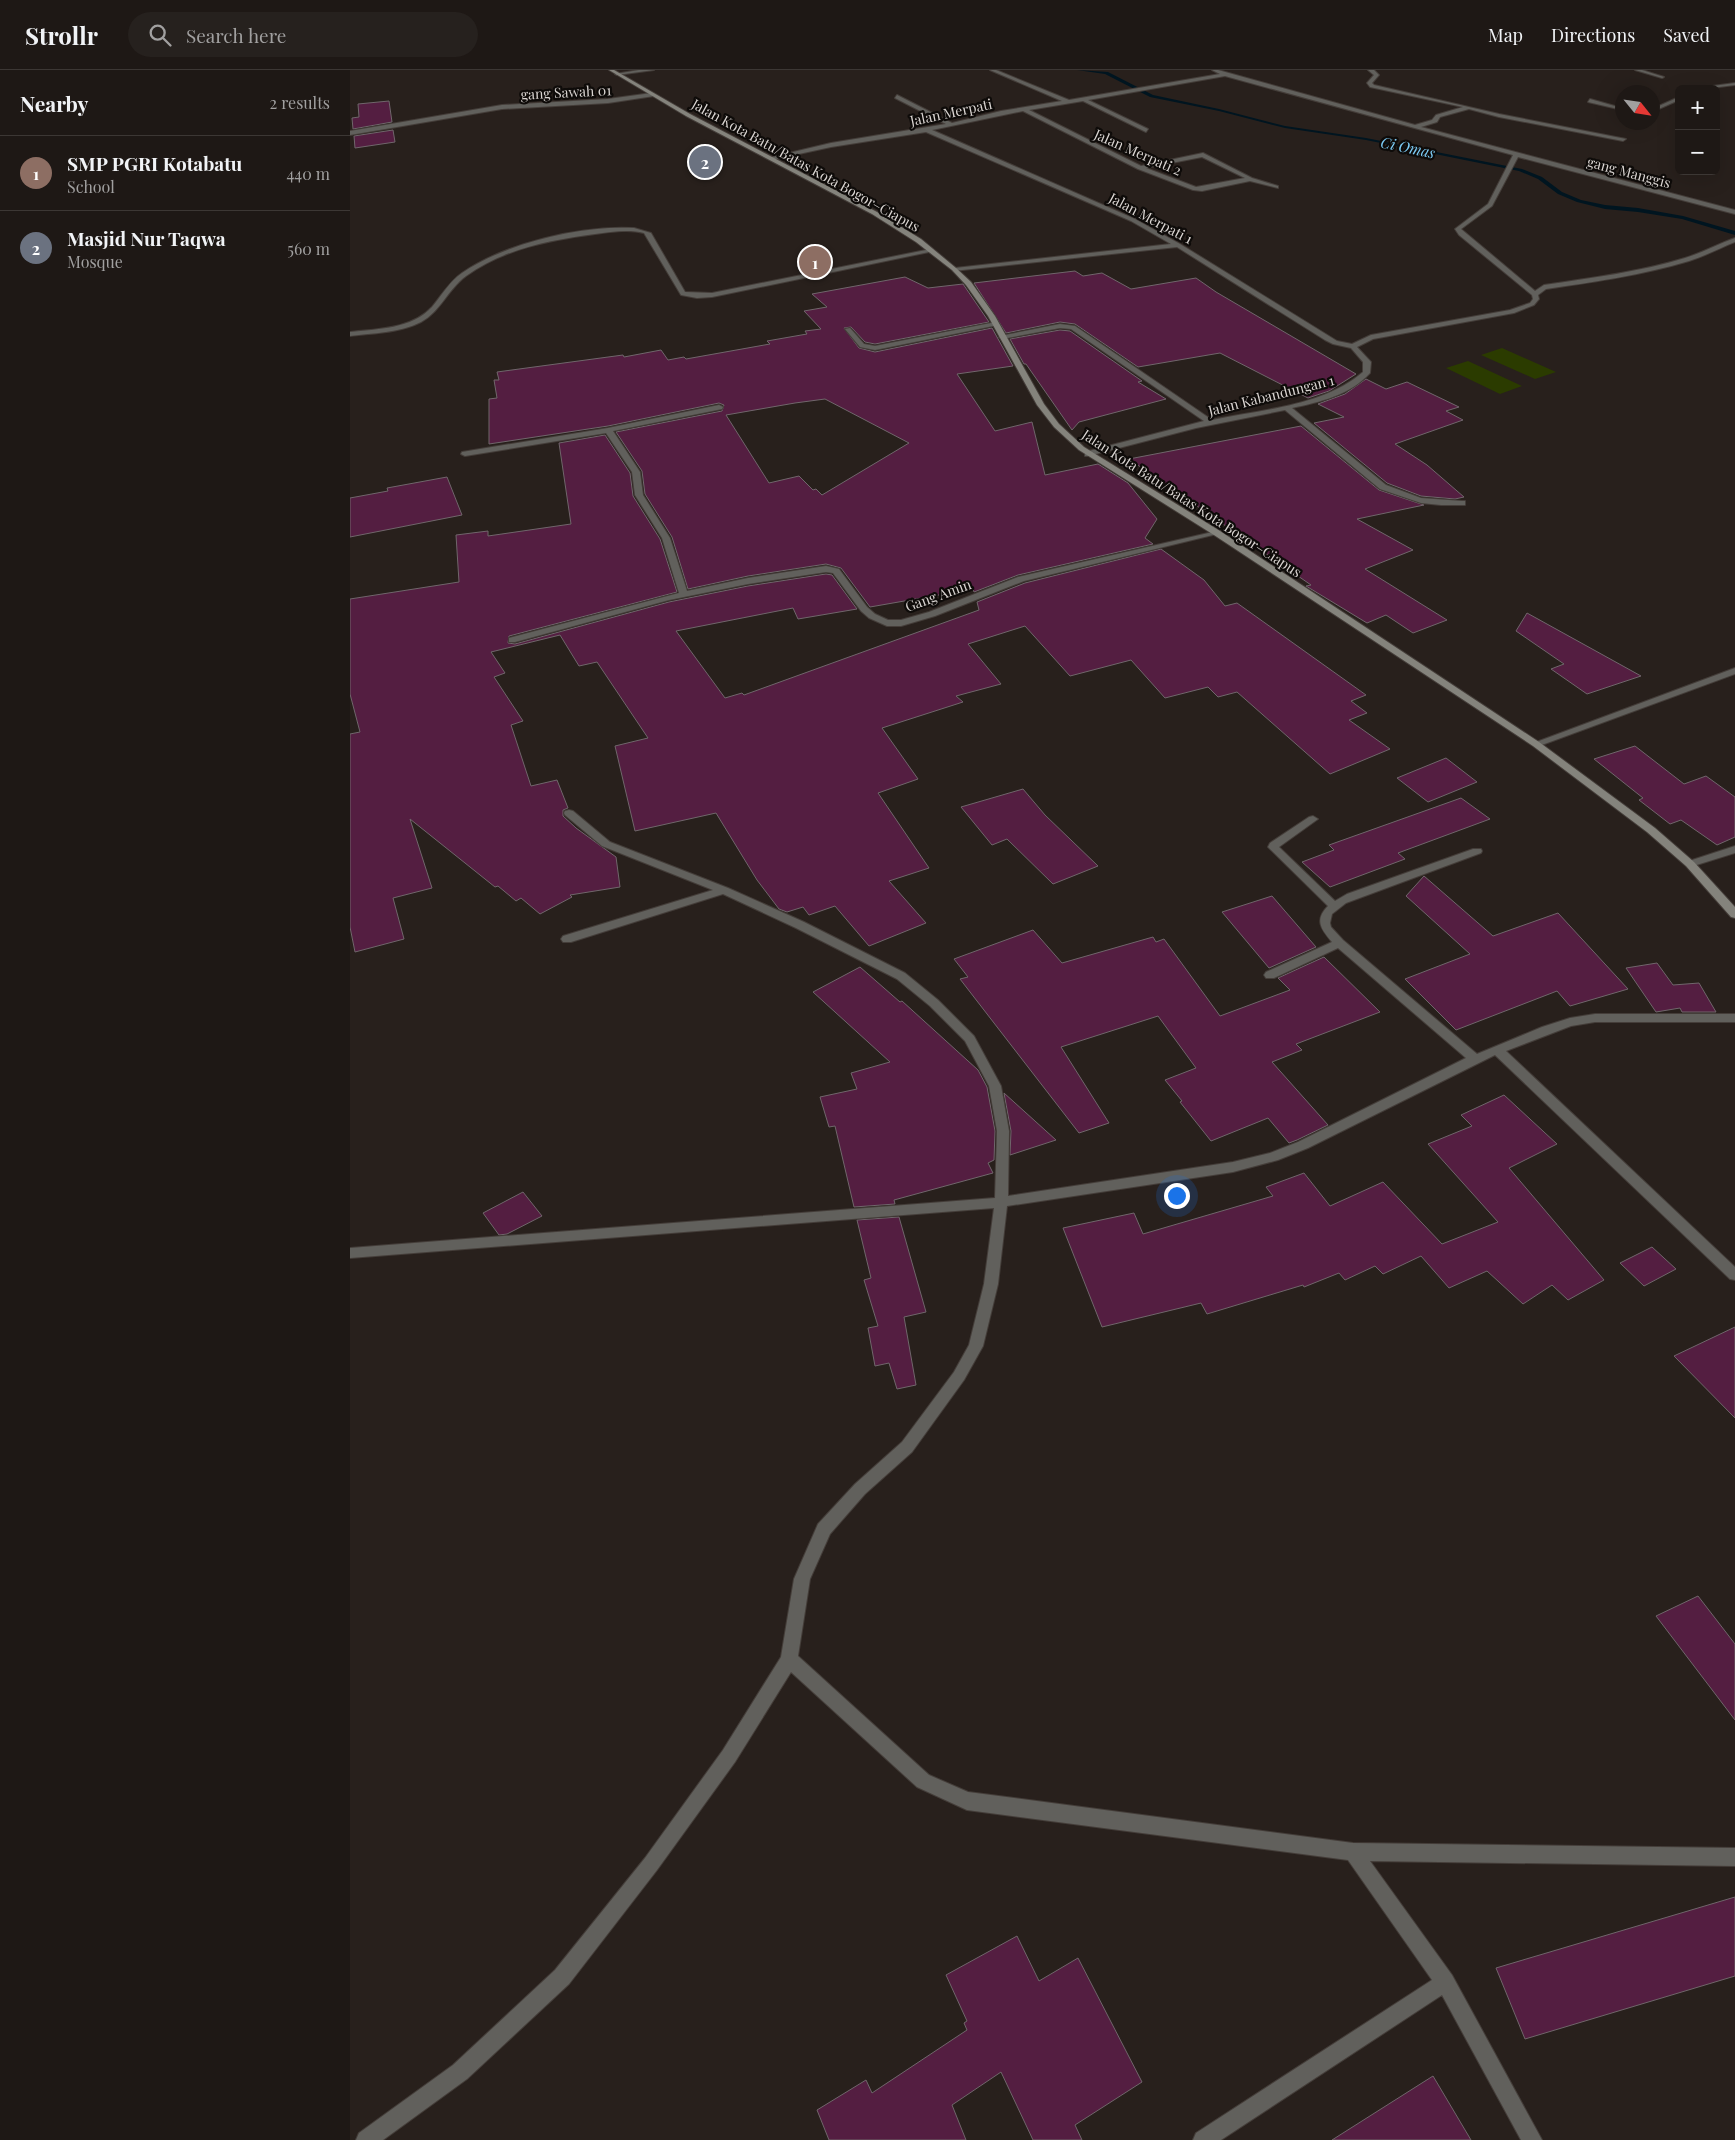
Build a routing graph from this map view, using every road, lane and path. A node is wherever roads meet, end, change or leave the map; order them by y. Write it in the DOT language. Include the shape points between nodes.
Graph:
graph roads {
  1 [pos="652,70"];
  2 [pos="992,70"];
  3 [pos="1214,70"];
  4 [pos="1370,70"];
  5 [pos="1637,70"];
  6 [pos="614,72"];
  7 [pos="1225,75"];
  8 [pos="1662,77"];
  9 [pos="1735,84"];
  10 [pos="1720,87"];
  11 [pos="652,95"];
  12 [pos="897,97"];
  13 [pos="1085,100"];
  14 [pos="1675,100"];
  15 [pos="1590,101"];
  16 [pos="1069,102"];
  17 [pos="1469,107"];
  18 [pos="1615,107"];
  19 [pos="1660,107"];
  20 [pos="1023,109"];
  21 [pos="950,124"];
  22 [pos="1414,127"];
  23 [pos="927,130"];
  24 [pos="1146,130"];
  25 [pos="350,133"];
  26 [pos="1623,139"];
  27 [pos="1517,154"];
  28 [pos="771,158"];
  29 [pos="1140,168"];
  30 [pos="1250,179"];
  31 [pos="1276,187"];
  32 [pos="1735,212"];
  33 [pos="1735,240"];
  34 [pos="1178,245"];
  35 [pos="931,251"];
  36 [pos="955,270"];
  37 [pos="1535,294"];
  38 [pos="996,324"];
  39 [pos="848,329"];
  40 [pos="350,334"];
  41 [pos="1002,337"];
  42 [pos="1353,346"];
  43 [pos="1286,406"];
  44 [pos="719,407"];
  45 [pos="1210,422"];
  46 [pos="608,430"];
  47 [pos="464,454"];
  48 [pos="1088,454"];
  49 [pos="1462,503"];
  50 [pos="1218,532"];
  51 [pos="684,594"];
  52 [pos="512,640"];
  53 [pos="1735,671"];
  54 [pos="1536,744"];
  55 [pos="569,813"];
  56 [pos="1313,819"];
  57 [pos="1735,849"];
  58 [pos="1477,851"];
  59 [pos="1690,864"];
  60 [pos="724,890"];
  61 [pos="1334,906"];
  62 [pos="1735,914"];
  63 [pos="568,939"];
  64 [pos="1339,943"];
  65 [pos="1270,975"];
  66 [pos="1735,1018"];
  67 [pos="1498,1050"];
  68 [pos="1474,1059"];
  69 [pos="1001,1202"];
  70 [pos="350,1253"];
  71 [pos="1735,1275"];
  72 [pos="789,1658"];
  73 [pos="1353,1852"];
  74 [pos="1735,1857"];
  75 [pos="1445,1982"];
  76 [pos="366,2140"];
  77 [pos="1203,2140"];
  78 [pos="1532,2140"];
  1 -- 6 [label="street"];
  2 -- 16 [label="street"];
  3 -- 7 [label="street, gang Manggis"];
  4 -- 17 [label="street" via="1377,76 1369,85"];
  5 -- 8 [label="street"];
  6 -- 11 [label="main road, Jalan Kota Batu/Batas Kota Bogor–Ciapus"];
  7 -- 13 [label="street, Jalan Merpati"];
  7 -- 22 [label="street, gang Manggis"];
  9 -- 10 [label="street"];
  11 -- 25 [label="street, gang Sawah 01" via="481,110"];
  11 -- 28 [label="main road, Jalan Kota Batu/Batas Kota Bogor–Ciapus"];
  12 -- 21 [label="street"];
  13 -- 16 [label="street, Jalan Merpati"];
  13 -- 24 [label="street"];
  14 -- 19 [label="street"];
  15 -- 18 [label="street"];
  16 -- 20 [label="street, Jalan Merpati"];
  17 -- 22 [label="street"];
  17 -- 26 [label="street"];
  20 -- 21 [label="street, Jalan Merpati"];
  20 -- 29 [label="street, Jalan Merpati 2"];
  21 -- 23 [label="street, Jalan Merpati"];
  22 -- 27 [label="street, gang Manggis"];
  23 -- 28 [label="street, Jalan Merpati"];
  23 -- 34 [label="street, Jalan Merpati 1" via="1120,213"];
  27 -- 32 [label="street, gang Manggis"];
  27 -- 37 [label="street" via="1490,204 1460,226 1458,232"];
  28 -- 35 [label="main road, Jalan Kota Batu/Batas Kota Bogor–Ciapus" via="890,222"];
  29 -- 30 [label="street, Jalan Merpati 2" via="1199,189"];
  29 -- 30 [label="street" via="1203,155"];
  30 -- 31 [label="street"];
  33 -- 37 [label="street" via="1664,266 1544,287"];
  34 -- 36 [label="street"];
  34 -- 42 [label="street, Jalan Merpati 1" via="1327,339"];
  35 -- 36 [label="main road, Jalan Kota Batu/Batas Kota Bogor–Ciapus"];
  35 -- 40 [label="street" via="697,296 683,294 646,232 625,230 567,235 503,253 481,264 456,281 430,314 418,320"];
  36 -- 38 [label="main road, Jalan Kota Batu/Batas Kota Bogor–Ciapus" via="975,290"];
  37 -- 42 [label="street" via="1532,304 1512,312 1371,337"];
  38 -- 39 [label="street" via="875,348 862,346"];
  38 -- 41 [label="main road, Jalan Kota Batu/Batas Kota Bogor–Ciapus"];
  41 -- 45 [label="street" via="1060,326 1073,327"];
  41 -- 48 [label="main road, Jalan Kota Batu/Batas Kota Bogor–Ciapus" via="1040,404 1066,435"];
  42 -- 43 [label="street, Jalan Kabandungan 1" via="1368,367 1361,379 1340,392"];
  43 -- 45 [label="street, Jalan Kabandungan 1"];
  43 -- 49 [label="street" via="1383,487 1424,502"];
  44 -- 46 [label="street"];
  45 -- 48 [label="street, Jalan Kabandungan 1"];
  46 -- 47 [label="street"];
  46 -- 51 [label="street" via="636,472 639,495 666,538"];
  48 -- 50 [label="main road, Jalan Kota Batu/Batas Kota Bogor–Ciapus"];
  50 -- 51 [label="street, Gang Amin" via="1021,579 902,623 887,623 872,616 836,571 830,569"];
  50 -- 54 [label="main road, Jalan Kota Batu/Batas Kota Bogor–Ciapus"];
  51 -- 52 [label="street, Gang Amin"];
  53 -- 54 [label="street"];
  54 -- 59 [label="main road, Jalan Kota Batu/Batas Kota Bogor–Ciapus" via="1620,806"];
  55 -- 60 [label="street" via="606,844"];
  56 -- 61 [label="street" via="1273,847"];
  57 -- 59 [label="street"];
  58 -- 61 [label="street" via="1351,896"];
  59 -- 62 [label="main road, Jalan Kota Batu/Batas Kota Bogor–Ciapus"];
  60 -- 63 [label="street"];
  60 -- 69 [label="street" via="900,976 934,1003 970,1039 994,1086 1003,1131"];
  61 -- 64 [label="street" via="1325,922"];
  64 -- 65 [label="street"];
  64 -- 68 [label="street"];
  66 -- 67 [label="street" via="1595,1018 1570,1022"];
  67 -- 68 [label="street"];
  67 -- 71 [label="street"];
  68 -- 69 [label="street" via="1272,1157 1233,1167"];
  69 -- 70 [label="street"];
  69 -- 72 [label="street" via="990,1292 976,1346 959,1376 907,1447 860,1489 824,1529 802,1579"];
  72 -- 73 [label="street" via="923,1780 968,1801"];
  72 -- 76 [label="street" via="729,1756 651,1864 562,1977 460,2072"];
  73 -- 74 [label="street"];
  73 -- 75 [label="street"];
  75 -- 77 [label="street"];
  75 -- 78 [label="street"];
}
